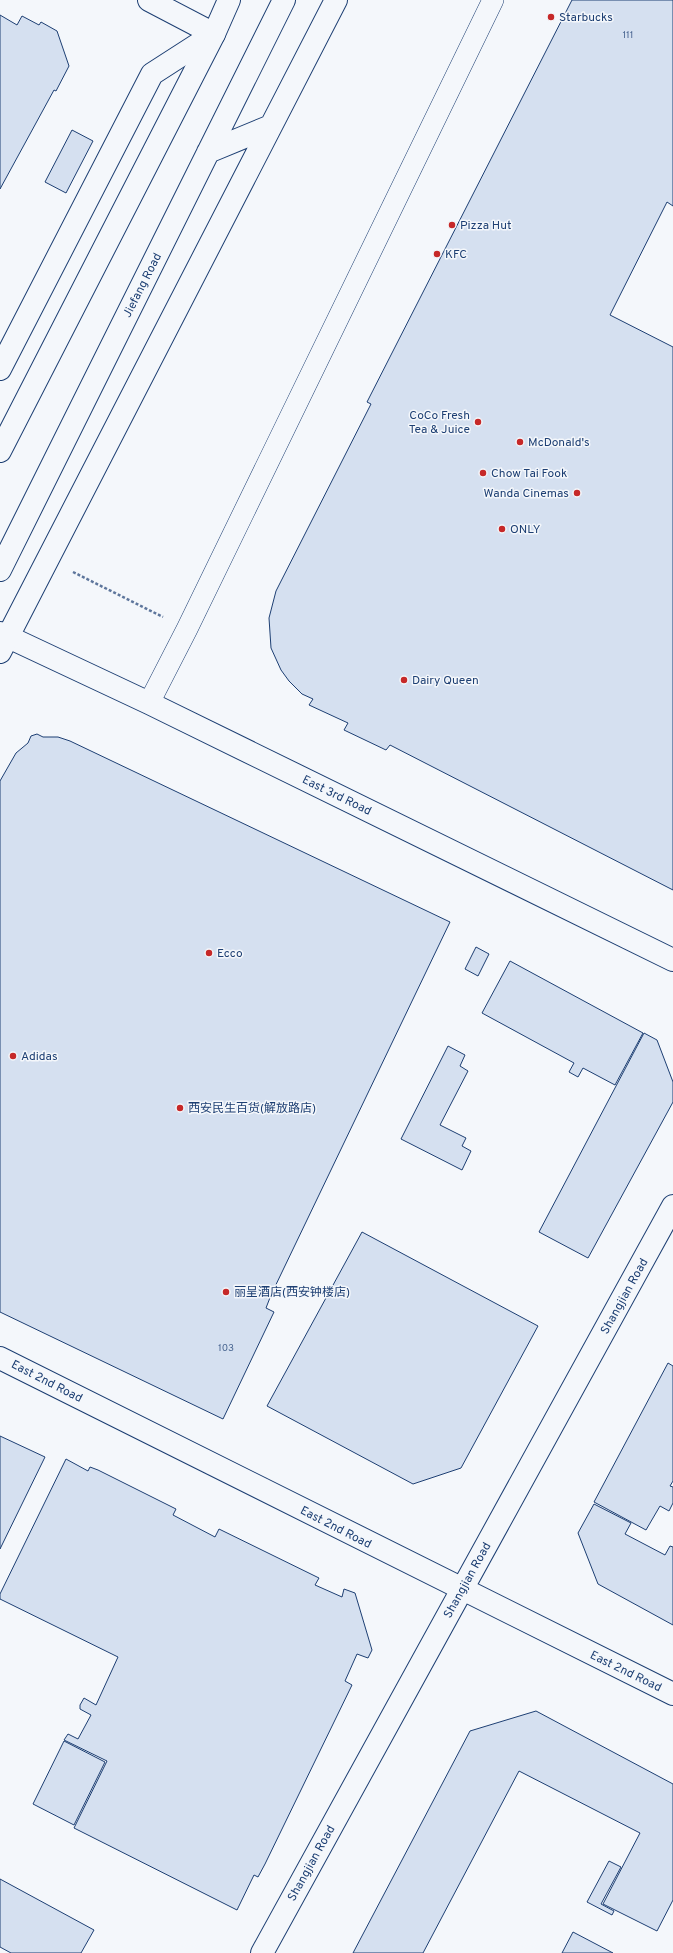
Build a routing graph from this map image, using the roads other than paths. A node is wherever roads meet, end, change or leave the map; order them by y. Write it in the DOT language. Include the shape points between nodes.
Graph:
graph roads {
  1 [pos="149,0"];
  2 [pos="229,0"];
  3 [pos="284,0"];
  4 [pos="336,0"];
  5 [pos="493,0"];
  6 [pos="214,34"];
  7 [pos="271,126"];
  8 [pos="208,152"];
  9 [pos="0,369"];
  10 [pos="0,451"];
  11 [pos="0,570"];
  12 [pos="3,641"];
  13 [pos="149,703"];
  14 [pos="673,960"];
  15 [pos="673,1206"];
  16 [pos="0,1358"];
  17 [pos="462,1590"];
  18 [pos="673,1694"];
  19 [pos="262,1953"];
  1 -- 6 [label="street"];
  2 -- 6 [label="street"];
  3 -- 8 [label="street, Jiefang Road"];
  4 -- 7 [label="street"];
  5 -- 13 [label="street"];
  6 -- 9 [label="street" via="152,74"];
  6 -- 10 [label="street"];
  7 -- 8 [label="street"];
  7 -- 12 [label="street"];
  8 -- 11 [label="street, Jiefang Road"];
  12 -- 13 [label="street, East 3rd Road"];
  13 -- 14 [label="street, East 3rd Road"];
  15 -- 17 [label="street, Shangjian Road"];
  16 -- 17 [label="street, East 2nd Road"];
  17 -- 18 [label="street, East 2nd Road"];
  17 -- 19 [label="street, Shangjian Road"];
}
